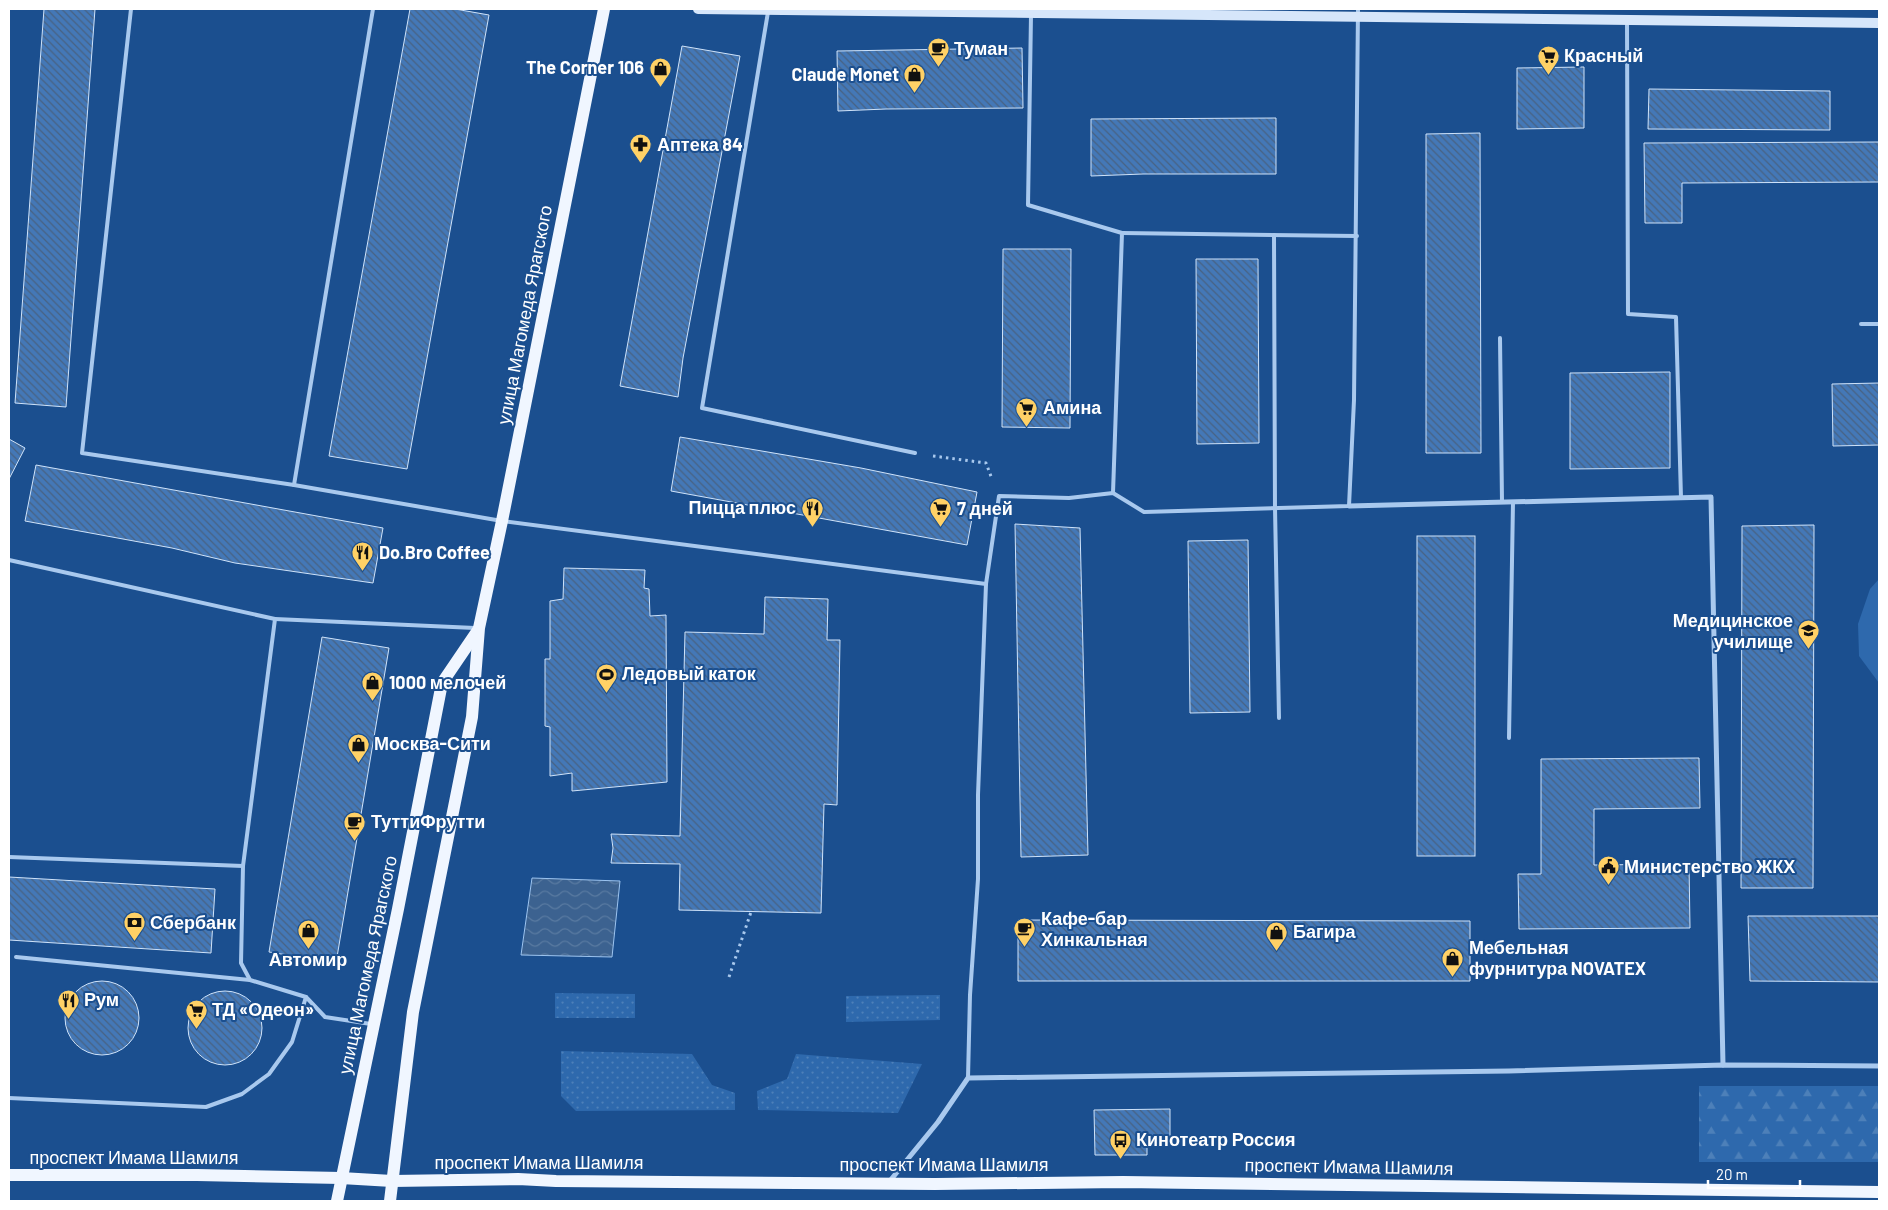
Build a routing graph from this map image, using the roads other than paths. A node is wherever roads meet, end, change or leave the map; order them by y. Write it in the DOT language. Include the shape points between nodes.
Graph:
graph roads {
  1 [pos="131,9"];
  2 [pos="372,9"];
  3 [pos="604,9"];
  4 [pos="698,9"];
  5 [pos="768,10"];
  6 [pos="1031,13"];
  7 [pos="1358,13"];
  8 [pos="1627,20"];
  9 [pos="1879,24"];
  10 [pos="1122,233"];
  11 [pos="1274,235"];
  12 [pos="1357,236"];
  13 [pos="1862,324"];
  14 [pos="1879,324"];
  15 [pos="1500,338"];
  16 [pos="915,453"];
  17 [pos="294,485"];
  18 [pos="1114,493"];
  19 [pos="1681,498"];
  20 [pos="1502,502"];
  21 [pos="1512,502"];
  22 [pos="1349,506"];
  23 [pos="1275,508"];
  24 [pos="502,521"];
  25 [pos="9,560"];
  26 [pos="986,584"];
  27 [pos="275,619"];
  28 [pos="479,628"];
  29 [pos="1279,718"];
  30 [pos="1509,738"];
  31 [pos="9,857"];
  32 [pos="243,866"];
  33 [pos="16,957"];
  34 [pos="250,980"];
  35 [pos="306,997"];
  36 [pos="373,1024"];
  37 [pos="1723,1065"];
  38 [pos="1879,1066"];
  39 [pos="968,1078"];
  40 [pos="9,1098"];
  41 [pos="9,1175"];
  42 [pos="341,1178"];
  43 [pos="392,1181"];
  44 [pos="888,1183"];
  45 [pos="1879,1192"];
  46 [pos="337,1201"];
  47 [pos="390,1201"];
  1 -- 17 [label="lane" via="82,453"];
  2 -- 17 [label="lane"];
  3 -- 24 [label="main road, улица Магомеда Ярагского"];
  4 -- 5 [label="main road"];
  5 -- 6 [label="main road"];
  5 -- 16 [label="lane" via="702,408"];
  6 -- 7 [label="main road"];
  6 -- 10 [label="lane" via="1028,205"];
  7 -- 8 [label="main road"];
  7 -- 12 [label="lane"];
  8 -- 9 [label="main road"];
  8 -- 19 [label="lane" via="1628,314 1676,318"];
  10 -- 11 [label="lane"];
  10 -- 18 [label="lane"];
  11 -- 12 [label="lane"];
  11 -- 23 [label="lane"];
  12 -- 22 [label="lane"];
  13 -- 14 [label="lane"];
  15 -- 20 [label="lane"];
  17 -- 24 [label="lane"];
  18 -- 23 [label="lane" via="1144,512"];
  18 -- 26 [label="lane" via="1069,498 999,496"];
  19 -- 21 [label="street"];
  19 -- 37 [label="street" via="1711,497"];
  20 -- 21 [label="street"];
  20 -- 22 [label="street"];
  21 -- 30 [label="lane"];
  22 -- 23 [label="lane"];
  23 -- 29 [label="lane"];
  24 -- 26 [label="lane"];
  24 -- 28 [label="main road, улица Магомеда Ярагского"];
  25 -- 27 [label="lane"];
  26 -- 39 [label="lane" via="978,879"];
  27 -- 28 [label="lane"];
  27 -- 32 [label="lane"];
  28 -- 36 [label="main road, улица Магомеда Ярагского" via="442,683"];
  28 -- 43 [label="main road, улица Магомеда Ярагского" via="472,717 413,1012"];
  31 -- 32 [label="lane"];
  32 -- 34 [label="lane" via="242,963"];
  33 -- 34 [label="lane"];
  34 -- 35 [label="lane"];
  35 -- 36 [label="lane" via="325,1018"];
  35 -- 40 [label="lane" via="292,1042 269,1074 242,1094 206,1107"];
  36 -- 42 [label="main road, улица Магомеда Ярагского"];
  37 -- 38 [label="street"];
  37 -- 39 [label="street"];
  39 -- 44 [label="street" via="938,1122"];
  41 -- 42 [label="main road, проспект Имама Шамиля"];
  42 -- 43 [label="main road, проспект Имама Шамиля"];
  42 -- 46 [label="main road, улица Магомеда Ярагского"];
  43 -- 44 [label="main road, проспект Имама Шамиля" via="518,1179"];
  43 -- 47 [label="main road, улица Магомеда Ярагского"];
  44 -- 45 [label="main road, проспект Имама Шамиля" via="1123,1182"];
}
